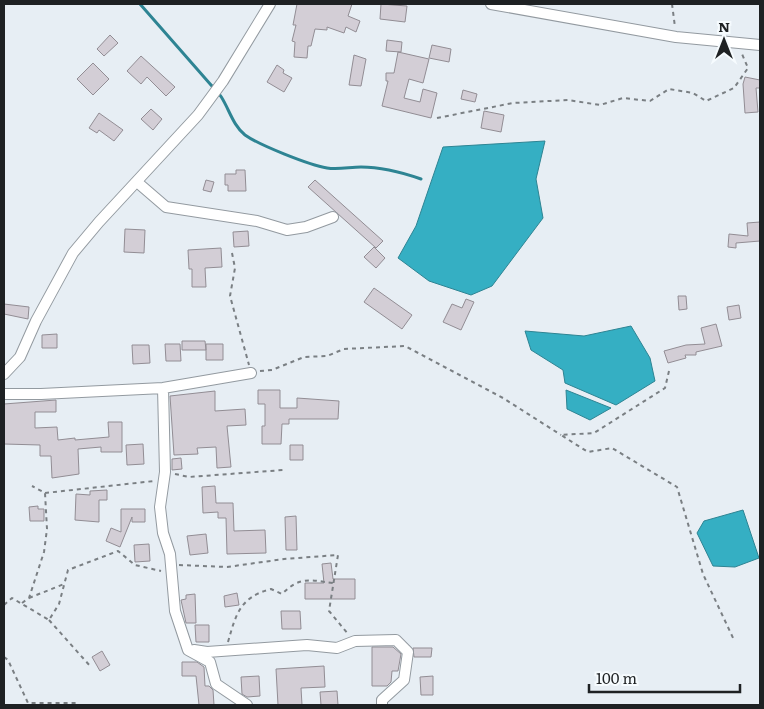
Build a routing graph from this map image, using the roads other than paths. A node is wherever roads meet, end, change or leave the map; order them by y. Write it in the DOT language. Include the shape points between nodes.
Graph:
graph roads {
  1 [pos="270,4"];
  2 [pos="491,4"];
  3 [pos="760,45"];
  4 [pos="137,182"];
  5 [pos="333,217"];
  6 [pos="251,373"];
  7 [pos="4,374"];
  8 [pos="162,388"];
  9 [pos="4,394"];
  10 [pos="188,650"];
  11 [pos="247,705"];
  12 [pos="382,705"];
  1 -- 4 [label="street" via="215,94"];
  2 -- 3 [label="street" via="676,37"];
  4 -- 5 [label="street" via="166,207 257,221 287,230"];
  4 -- 7 [label="street" via="73,253 20,357"];
  6 -- 8 [label="street"];
  8 -- 9 [label="street"];
  8 -- 10 [label="street" via="162,533 170,554 175,611"];
  10 -- 11 [label="street" via="210,662 216,684"];
  10 -- 12 [label="street" via="206,652 307,645 337,648 355,641 396,640 408,652 404,680 382,700"];
}
